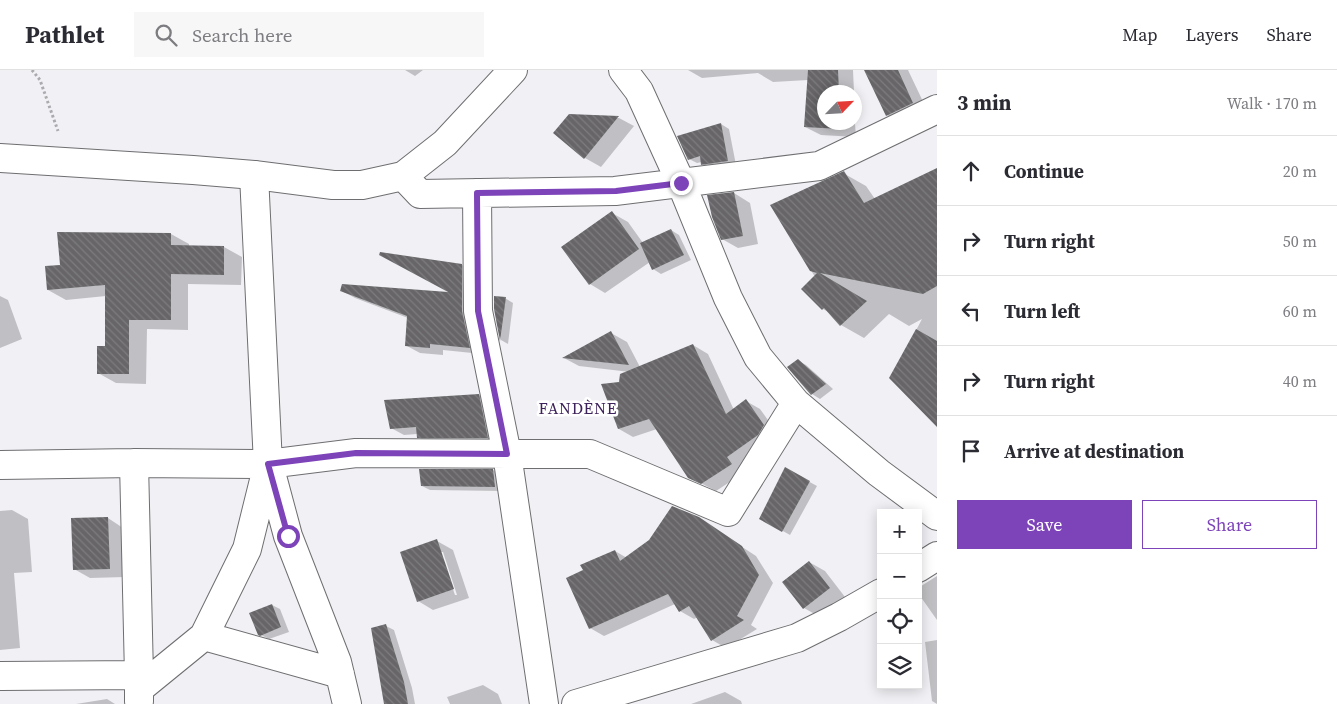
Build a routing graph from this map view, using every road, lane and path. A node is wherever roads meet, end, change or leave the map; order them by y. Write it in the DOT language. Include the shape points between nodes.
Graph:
graph roads {
  1 [pos="32,70"];
  2 [pos="513,70"];
  3 [pos="623,70"];
  4 [pos="937,108"];
  5 [pos="0,158"];
  6 [pos="69,162"];
  7 [pos="254,175"];
  8 [pos="402,176"];
  9 [pos="681,183"];
  10 [pos="477,193"];
  11 [pos="796,403"];
  12 [pos="507,454"];
  13 [pos="134,463"];
  14 [pos="268,464"];
  15 [pos="0,465"];
  16 [pos="937,516"];
  17 [pos="937,556"];
  18 [pos="922,565"];
  19 [pos="877,594"];
  20 [pos="204,636"];
  21 [pos="340,674"];
  22 [pos="0,676"];
  23 [pos="139,689"];
  24 [pos="347,704"];
  25 [pos="544,704"];
  26 [pos="576,704"];
  1 -- 6 [label="path" via="40,80"];
  2 -- 8 [label="street" via="445,143"];
  3 -- 9 [label="street" via="639,92"];
  4 -- 9 [label="street" via="819,166"];
  5 -- 6 [label="street"];
  6 -- 7 [label="street"];
  7 -- 8 [label="street" via="332,185 362,185"];
  7 -- 14 [label="street"];
  8 -- 10 [label="street" via="420,194"];
  9 -- 10 [label="street" via="616,191"];
  9 -- 11 [label="street" via="728,298 758,357"];
  10 -- 12 [label="street" via="478,311"];
  11 -- 12 [label="street" via="728,512 590,454"];
  11 -- 16 [label="street" via="879,473"];
  12 -- 14 [label="street" via="356,453"];
  12 -- 25 [label="street"];
  13 -- 14 [label="street"];
  13 -- 15 [label="street"];
  13 -- 23 [label="street"];
  14 -- 20 [label="street" via="247,549"];
  14 -- 21 [label="street" via="288,536"];
  17 -- 18 [label="street"];
  19 -- 26 [label="street" via="797,638"];
  20 -- 21 [label="street"];
  20 -- 23 [label="street"];
  21 -- 24 [label="street"];
  22 -- 23 [label="street"];
}
